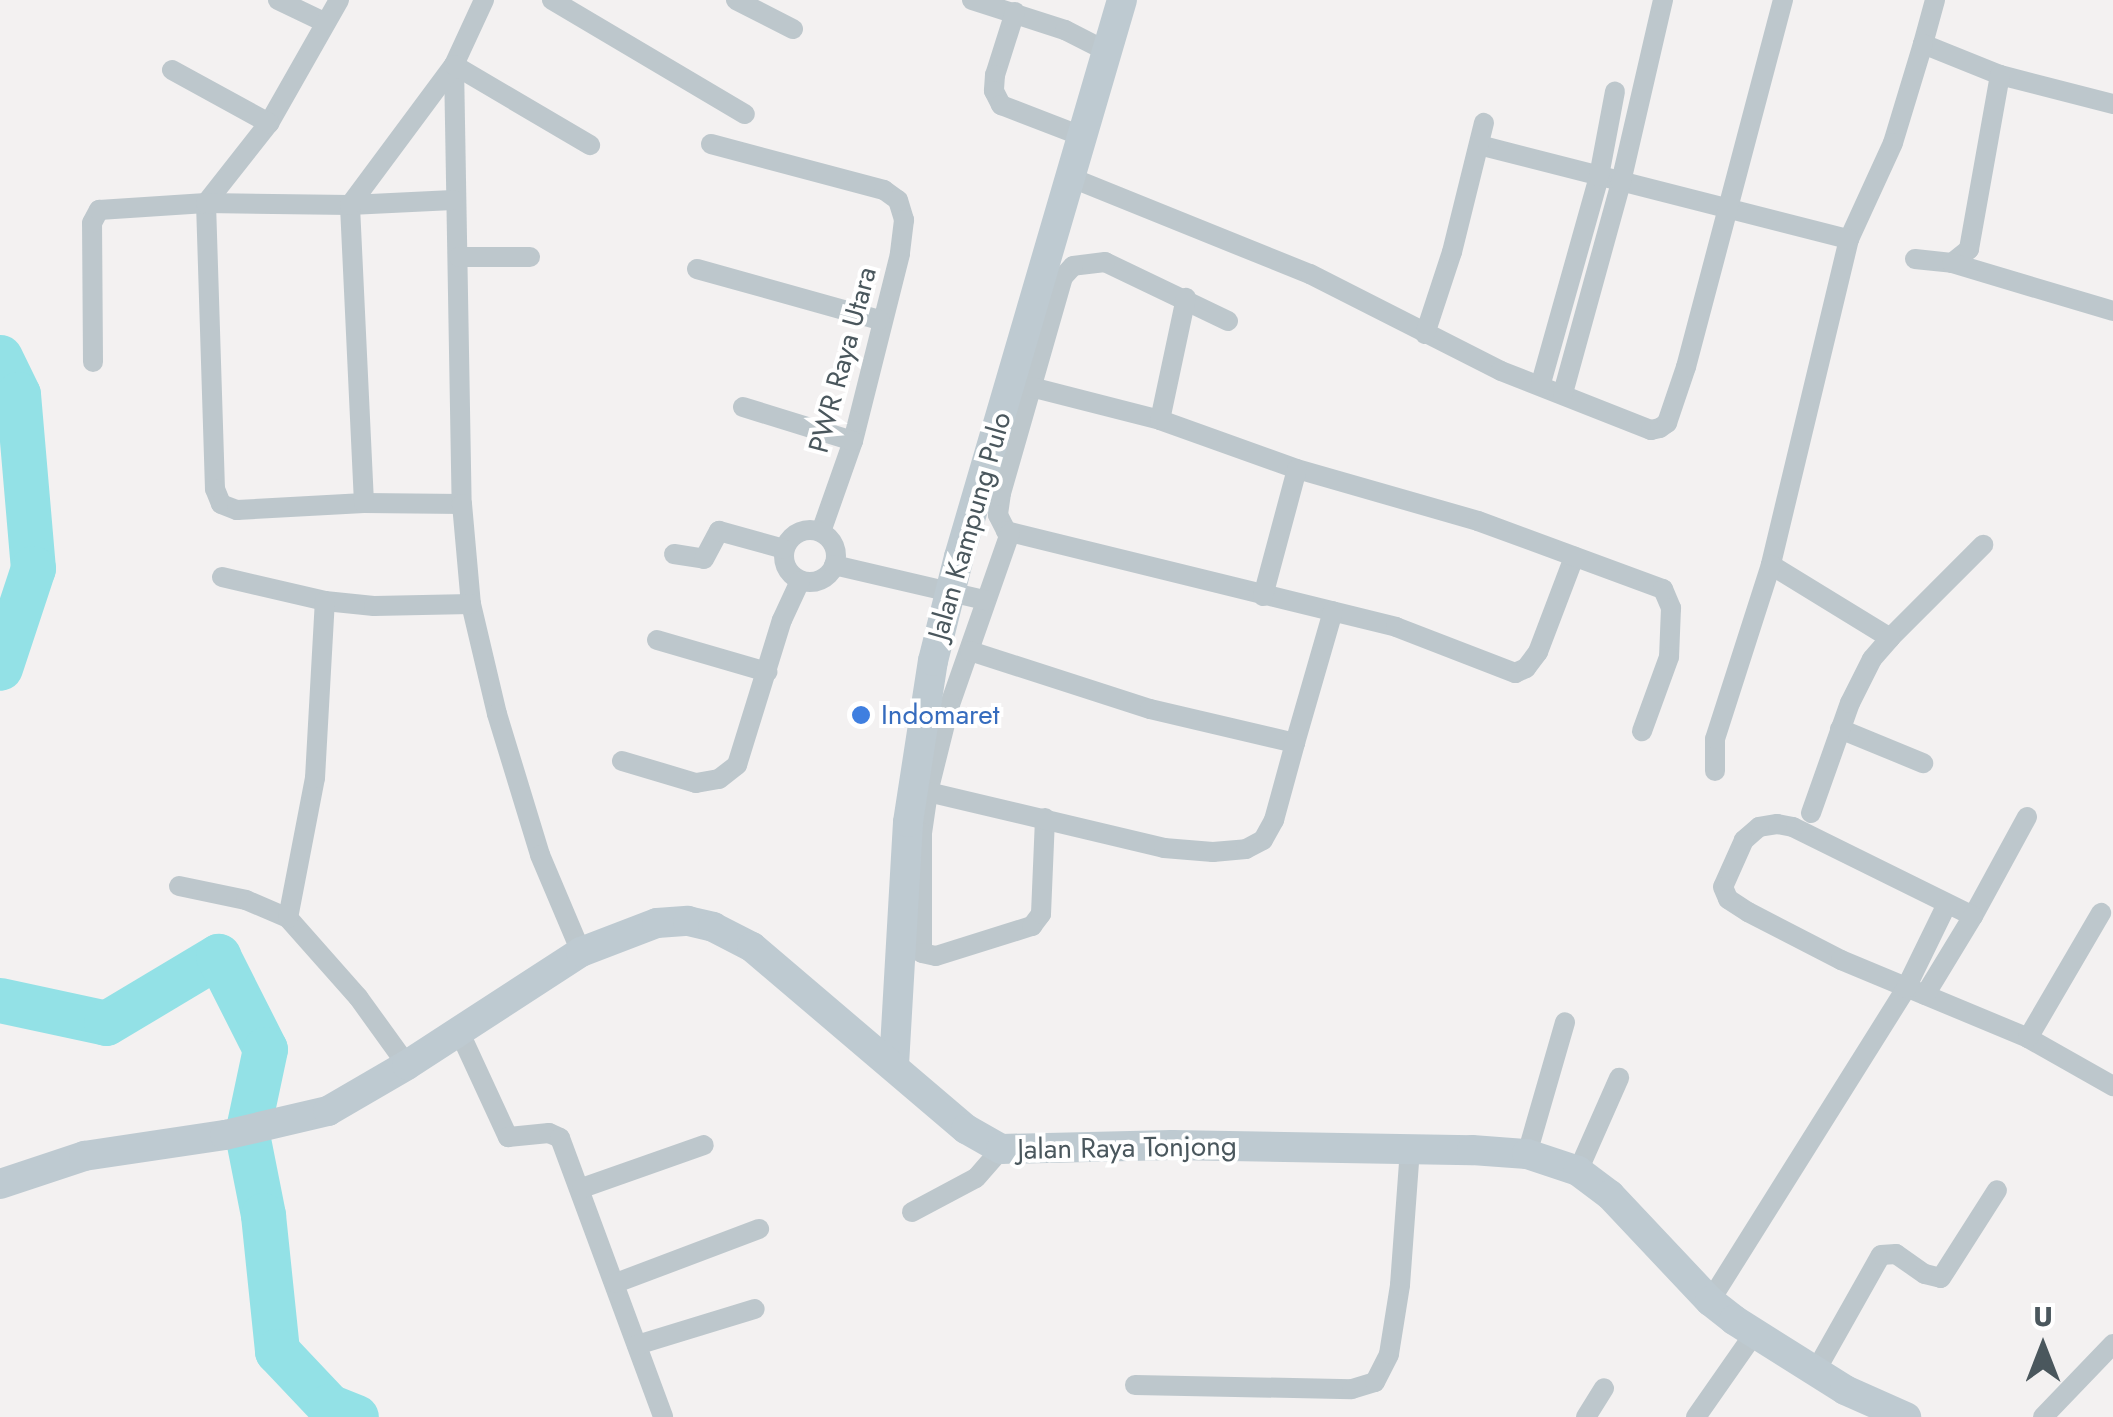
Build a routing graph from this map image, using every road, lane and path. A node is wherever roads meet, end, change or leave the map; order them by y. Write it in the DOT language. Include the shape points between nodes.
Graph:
graph roads {
  1 [pos="278,0"];
  2 [pos="338,0"];
  3 [pos="484,0"];
  4 [pos="552,0"];
  5 [pos="736,0"];
  6 [pos="972,0"];
  7 [pos="1122,0"];
  8 [pos="1663,0"];
  9 [pos="1784,0"];
  10 [pos="1934,0"];
  11 [pos="1015,12"];
  12 [pos="324,22"];
  13 [pos="793,29"];
  14 [pos="1923,44"];
  15 [pos="1106,50"];
  16 [pos="454,65"];
  17 [pos="172,70"];
  18 [pos="2000,75"];
  19 [pos="1614,90"];
  20 [pos="2113,104"];
  21 [pos="745,114"];
  22 [pos="269,123"];
  23 [pos="1484,123"];
  24 [pos="1084,137"];
  25 [pos="711,144"];
  26 [pos="590,145"];
  27 [pos="1479,145"];
  28 [pos="1599,176"];
  29 [pos="1072,178"];
  30 [pos="1620,182"];
  31 [pos="453,200"];
  32 [pos="206,203"];
  33 [pos="350,205"];
  34 [pos="1730,207"];
  35 [pos="1849,239"];
  36 [pos="459,257"];
  37 [pos="530,258"];
  38 [pos="1915,259"];
  39 [pos="1952,262"];
  40 [pos="697,268"];
  41 [pos="1186,298"];
  42 [pos="2113,311"];
  43 [pos="880,320"];
  44 [pos="1228,321"];
  45 [pos="1425,334"];
  46 [pos="94,362"];
  47 [pos="1541,383"];
  48 [pos="1031,387"];
  49 [pos="1563,392"];
  50 [pos="743,408"];
  51 [pos="1160,420"];
  52 [pos="853,442"];
  53 [pos="1297,469"];
  54 [pos="364,502"];
  55 [pos="462,504"];
  56 [pos="821,532"];
  57 [pos="1010,533"];
  58 [pos="1982,545"];
  59 [pos="784,549"];
  60 [pos="674,554"];
  61 [pos="1574,558"];
  62 [pos="1771,565"];
  63 [pos="834,566"];
  64 [pos="222,577"];
  65 [pos="800,581"];
  66 [pos="950,592"];
  67 [pos="1263,596"];
  68 [pos="985,600"];
  69 [pos="325,601"];
  70 [pos="471,604"];
  71 [pos="1333,611"];
  72 [pos="1890,638"];
  73 [pos="657,640"];
  74 [pos="970,651"];
  75 [pos="767,672"];
  76 [pos="1840,729"];
  77 [pos="1642,731"];
  78 [pos="1295,744"];
  79 [pos="622,761"];
  80 [pos="1922,764"];
  81 [pos="1715,771"];
  82 [pos="928,792"];
  83 [pos="1811,813"];
  84 [pos="1045,818"];
  85 [pos="2027,818"];
  86 [pos="179,886"];
  87 [pos="1947,904"];
  88 [pos="2101,914"];
  89 [pos="1973,916"];
  90 [pos="288,918"];
  91 [pos="581,952"];
  92 [pos="1915,991"];
  93 [pos="1565,1022"];
  94 [pos="459,1031"];
  95 [pos="2028,1038"];
  96 [pos="408,1065"];
  97 [pos="894,1066"];
  98 [pos="1619,1078"];
  99 [pos="2113,1086"];
  100 [pos="704,1145"];
  101 [pos="1002,1149"];
  102 [pos="1410,1149"];
  103 [pos="1526,1154"];
  104 [pos="1578,1171"];
  105 [pos="0,1184"];
  106 [pos="582,1188"];
  107 [pos="1996,1190"];
  108 [pos="912,1212"];
  109 [pos="759,1230"];
  110 [pos="616,1284"];
  111 [pos="1710,1301"];
  112 [pos="754,1309"];
  113 [pos="1754,1334"];
  114 [pos="637,1344"];
  115 [pos="2113,1344"];
  116 [pos="1815,1372"];
  117 [pos="1135,1384"];
  118 [pos="1604,1388"];
  119 [pos="662,1417"];
  120 [pos="1586,1417"];
  121 [pos="1696,1417"];
  122 [pos="1906,1417"];
  123 [pos="2043,1417"];
  1 -- 12 [label="street"];
  2 -- 12 [label="street"];
  3 -- 16 [label="street"];
  4 -- 21 [label="street"];
  5 -- 13 [label="street"];
  6 -- 11 [label="street"];
  7 -- 15 [label="main road, Jalan Kampung Pulo"];
  8 -- 30 [label="street"];
  9 -- 34 [label="street"];
  10 -- 14 [label="street"];
  11 -- 15 [label="street"];
  11 -- 24 [label="street" via="996,75 1000,105"];
  12 -- 22 [label="street"];
  14 -- 18 [label="street"];
  14 -- 35 [label="street" via="1893,143"];
  15 -- 24 [label="main road, Jalan Kampung Pulo"];
  16 -- 26 [label="street"];
  16 -- 31 [label="street"];
  16 -- 33 [label="street"];
  17 -- 22 [label="street"];
  18 -- 20 [label="street"];
  18 -- 39 [label="street" via="1976,222 1969,249"];
  19 -- 28 [label="street"];
  22 -- 32 [label="street"];
  23 -- 27 [label="street"];
  24 -- 29 [label="main road, Jalan Kampung Pulo"];
  25 -- 43 [label="street, PWR Raya Utara" via="884,190 898,200 904,220 900,254"];
  27 -- 28 [label="street"];
  27 -- 45 [label="street"];
  28 -- 30 [label="street"];
  28 -- 47 [label="street"];
  29 -- 45 [label="street" via="1310,274"];
  29 -- 66 [label="main road, Jalan Kampung Pulo"];
  30 -- 34 [label="street"];
  30 -- 49 [label="street"];
  31 -- 33 [label="street"];
  31 -- 36 [label="street"];
  32 -- 33 [label="street"];
  32 -- 46 [label="street" via="110,207 95,214"];
  32 -- 54 [label="street" via="221,504 237,510"];
  33 -- 54 [label="street"];
  34 -- 35 [label="street"];
  34 -- 49 [label="street" via="1667,423 1651,430"];
  35 -- 62 [label="street"];
  36 -- 37 [label="street"];
  36 -- 55 [label="street"];
  38 -- 39 [label="street"];
  39 -- 42 [label="street"];
  40 -- 43 [label="street"];
  41 -- 44 [label="street"];
  41 -- 48 [label="street" via="1105,262 1073,266 1063,276"];
  41 -- 51 [label="street"];
  43 -- 52 [label="street, PWR Raya Utara"];
  45 -- 47 [label="street"];
  47 -- 49 [label="street"];
  48 -- 51 [label="street"];
  48 -- 57 [label="street" via="1000,493 998,515"];
  50 -- 52 [label="street"];
  51 -- 53 [label="street"];
  52 -- 56 [label="street, PWR Raya Utara"];
  53 -- 61 [label="street" via="1478,521"];
  53 -- 67 [label="street"];
  54 -- 55 [label="street"];
  55 -- 70 [label="street"];
  56 -- 59 [label="street" via="798,533"];
  56 -- 63 [label="street" via="834,546"];
  57 -- 67 [label="street"];
  57 -- 68 [label="street"];
  58 -- 72 [label="street"];
  59 -- 60 [label="street" via="719,531 704,559"];
  59 -- 65 [label="street" via="790,574"];
  61 -- 71 [label="street" via="1538,652 1515,673 1396,627"];
  61 -- 77 [label="street" via="1649,581 1668,596 1669,657"];
  62 -- 72 [label="street"];
  62 -- 81 [label="street" via="1715,739"];
  63 -- 65 [label="street" via="820,580"];
  63 -- 66 [label="street"];
  64 -- 69 [label="street"];
  65 -- 75 [label="street"];
  66 -- 68 [label="street"];
  66 -- 97 [label="main road, Jalan Kampung Pulo" via="908,822"];
  67 -- 71 [label="street"];
  68 -- 74 [label="street"];
  69 -- 70 [label="street"];
  69 -- 90 [label="street" via="315,778"];
  70 -- 91 [label="street" via="540,855"];
  71 -- 78 [label="street"];
  72 -- 76 [label="street" via="1872,659"];
  73 -- 75 [label="street"];
  74 -- 78 [label="street" via="1150,709"];
  74 -- 82 [label="street"];
  75 -- 79 [label="street" via="737,765 719,779 696,782"];
  76 -- 80 [label="street"];
  76 -- 83 [label="street"];
  78 -- 84 [label="street" via="1274,820 1263,840 1246,849 1164,848"];
  82 -- 84 [label="street"];
  82 -- 84 [label="street" via="920,946 928,957 1032,926 1040,914"];
  85 -- 89 [label="street"];
  86 -- 90 [label="street" via="246,900"];
  87 -- 89 [label="street"];
  87 -- 92 [label="street"];
  87 -- 92 [label="street" via="1777,824 1759,827 1728,868 1728,900"];
  88 -- 95 [label="street"];
  89 -- 92 [label="street"];
  90 -- 96 [label="street"];
  91 -- 94 [label="main road, Jalan Raya Tonjong"];
  91 -- 97 [label="main road, Jalan Raya Tonjong" via="657,923 713,928 752,947"];
  92 -- 95 [label="street"];
  92 -- 111 [label="street"];
  93 -- 103 [label="street"];
  94 -- 96 [label="main road, Jalan Raya Tonjong"];
  94 -- 106 [label="street" via="508,1137 557,1135"];
  95 -- 99 [label="street"];
  96 -- 105 [label="main road, Jalan Raya Tonjong" via="328,1110 225,1135 84,1156"];
  97 -- 101 [label="main road, Jalan Raya Tonjong" via="966,1129"];
  98 -- 104 [label="street"];
  100 -- 106 [label="street"];
  101 -- 102 [label="main road, Jalan Raya Tonjong"];
  101 -- 108 [label="street" via="976,1178"];
  102 -- 103 [label="main road, Jalan Raya Tonjong"];
  102 -- 117 [label="street" via="1400,1285 1389,1354 1375,1382 1352,1389"];
  103 -- 104 [label="main road, Jalan Raya Tonjong"];
  104 -- 111 [label="main road, Jalan Raya Tonjong" via="1610,1195"];
  106 -- 110 [label="street"];
  107 -- 116 [label="street" via="1941,1278 1896,1254 1880,1255"];
  109 -- 110 [label="street"];
  110 -- 114 [label="street"];
  111 -- 113 [label="main road, Jalan Raya Tonjong"];
  112 -- 114 [label="street"];
  113 -- 116 [label="main road, Jalan Raya Tonjong"];
  113 -- 121 [label="street"];
  114 -- 119 [label="street"];
  115 -- 123 [label="street"];
  116 -- 122 [label="main road, Jalan Raya Tonjong"];
  118 -- 120 [label="street"];
}
